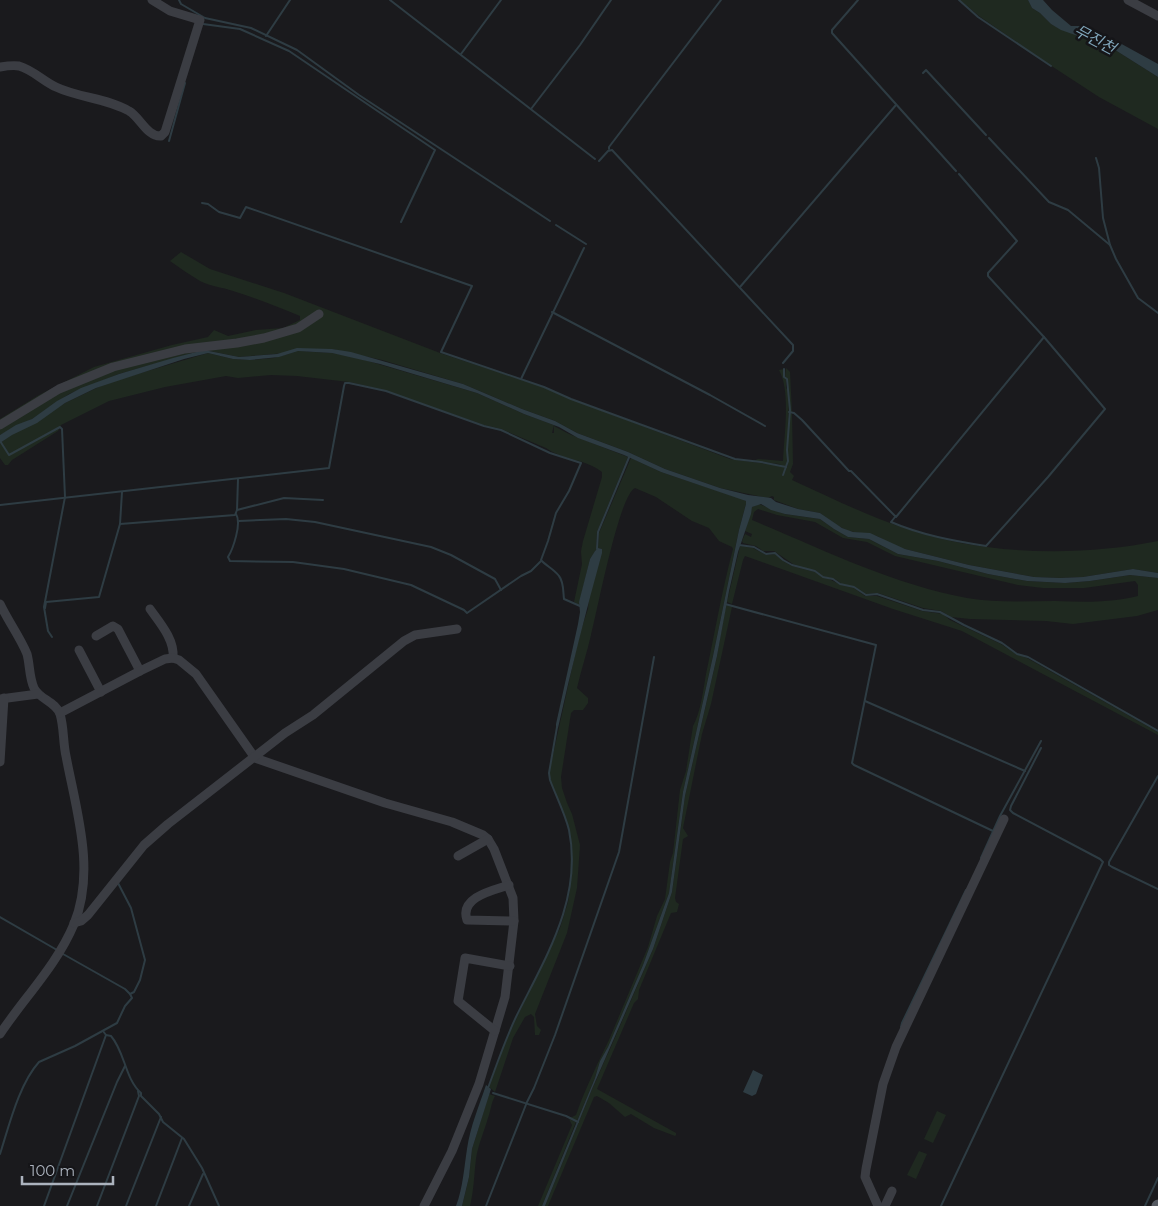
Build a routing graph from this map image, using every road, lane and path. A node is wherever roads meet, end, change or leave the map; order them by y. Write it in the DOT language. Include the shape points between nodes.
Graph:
graph roads {
  1 [pos="152,0"];
  2 [pos="1128,0"];
  3 [pos="1158,16"];
  4 [pos="0,67"];
  5 [pos="318,314"];
  6 [pos="0,425"];
  7 [pos="0,604"];
  8 [pos="150,609"];
  9 [pos="457,629"];
  10 [pos="96,636"];
  11 [pos="79,650"];
  12 [pos="173,658"];
  13 [pos="140,671"];
  14 [pos="101,692"];
  15 [pos="38,694"];
  16 [pos="2,698"];
  17 [pos="60,713"];
  18 [pos="255,758"];
  19 [pos="0,762"];
  20 [pos="1004,819"];
  21 [pos="488,839"];
  22 [pos="458,856"];
  23 [pos="509,885"];
  24 [pos="514,921"];
  25 [pos="74,923"];
  26 [pos="510,966"];
  27 [pos="496,1031"];
  28 [pos="0,1034"];
  29 [pos="892,1191"];
  30 [pos="886,1205"];
  31 [pos="424,1206"];
  1 -- 4 [label="street" via="170,11 200,20 165,132 161,136 153,135 129,111 73,95 30,70 18,66"];
  2 -- 3 [label="street"];
  5 -- 6 [label="street" via="298,328 264,338 184,349 113,367 59,389"];
  7 -- 15 [label="street" via="27,655"];
  8 -- 12 [label="street" via="171,641"];
  9 -- 18 [label="street" via="410,636"];
  10 -- 13 [label="street" via="114,626 118,629"];
  11 -- 14 [label="street"];
  12 -- 13 [label="street"];
  12 -- 18 [label="street" via="196,674"];
  13 -- 14 [label="street"];
  14 -- 17 [label="street"];
  15 -- 16 [label="street"];
  15 -- 17 [label="street"];
  16 -- 19 [label="street"];
  17 -- 25 [label="street" via="82,836 82,885"];
  18 -- 21 [label="street" via="385,803 452,822"];
  18 -- 25 [label="street" via="154,836 88,915"];
  20 -- 30 [label="street" via="896,1048 883,1084 865,1177"];
  21 -- 22 [label="street"];
  21 -- 23 [label="street"];
  23 -- 24 [label="street"];
  23 -- 24 [label="street" via="472,900 465,915 467,920"];
  24 -- 26 [label="street"];
  25 -- 28 [label="street" via="48,969"];
  26 -- 27 [label="street"];
  26 -- 27 [label="street" via="465,958 458,1001"];
  27 -- 31 [label="street" via="452,1151"];
  29 -- 30 [label="street"];
}
